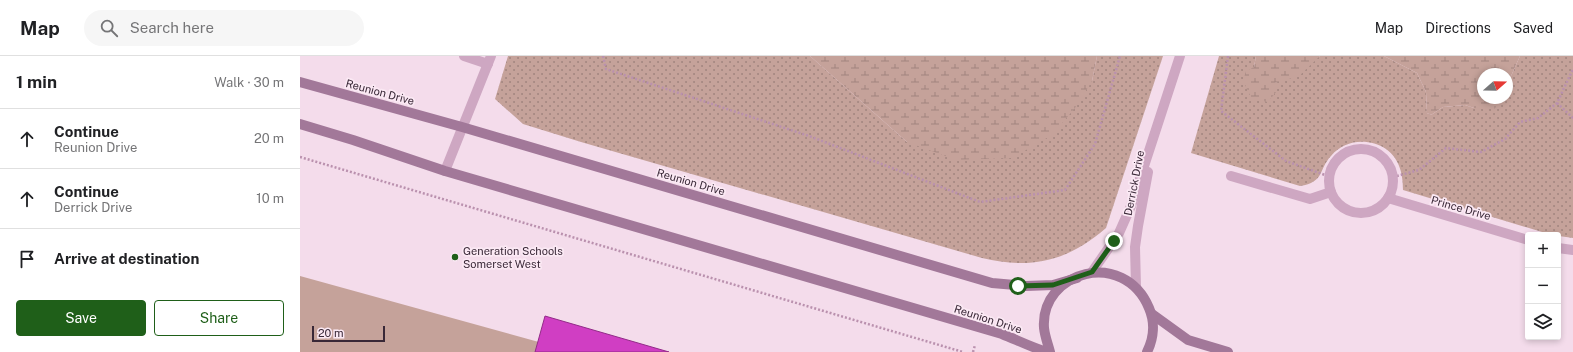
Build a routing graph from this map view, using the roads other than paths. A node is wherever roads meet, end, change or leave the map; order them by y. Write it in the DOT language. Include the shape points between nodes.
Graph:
graph roads {
  1 [pos="464,56"];
  2 [pos="1180,56"];
  3 [pos="489,60"];
  4 [pos="300,82"];
  5 [pos="300,124"];
  6 [pos="462,127"];
  7 [pos="1156,132"];
  8 [pos="445,171"];
  9 [pos="1231,176"];
  10 [pos="1331,192"];
  11 [pos="1388,198"];
  12 [pos="1525,239"];
  13 [pos="1561,248"];
  14 [pos="1573,250"];
  15 [pos="1092,272"];
  16 [pos="1077,278"];
  17 [pos="1136,287"];
  18 [pos="1152,314"];
  19 [pos="1047,352"];
  20 [pos="1050,352"];
  21 [pos="1146,352"];
  22 [pos="1228,352"];
  1 -- 3 [label="street"];
  2 -- 7 [label="street, Derrick Drive"];
  3 -- 6 [label="street"];
  4 -- 6 [label="street, Reunion Drive"];
  5 -- 8 [label="street, Reunion Drive"];
  6 -- 8 [label="street"];
  6 -- 16 [label="street, Reunion Drive" via="992,284 1053,285"];
  7 -- 15 [label="street, Derrick Drive" via="1124,224"];
  7 -- 17 [label="street, Derrick Drive" via="1135,247"];
  8 -- 19 [label="street, Reunion Drive" via="1002,334"];
  9 -- 10 [label="street" via="1310,199"];
  10 -- 11 [label="street" via="1338,203 1348,210 1359,213 1370,212"];
  10 -- 11 [label="street" via="1329,177 1338,157 1349,150 1363,148 1376,152 1386,161 1393,177"];
  11 -- 12 [label="street, Prince Drive"];
  13 -- 14 [label="street"];
  15 -- 16 [label="street"];
  15 -- 17 [label="street" via="1116,275"];
  16 -- 20 [label="street" via="1057,291 1045,314 1044,327"];
  17 -- 18 [label="street"];
  18 -- 21 [label="street" via="1153,332"];
  18 -- 22 [label="street" via="1188,340"];
}
